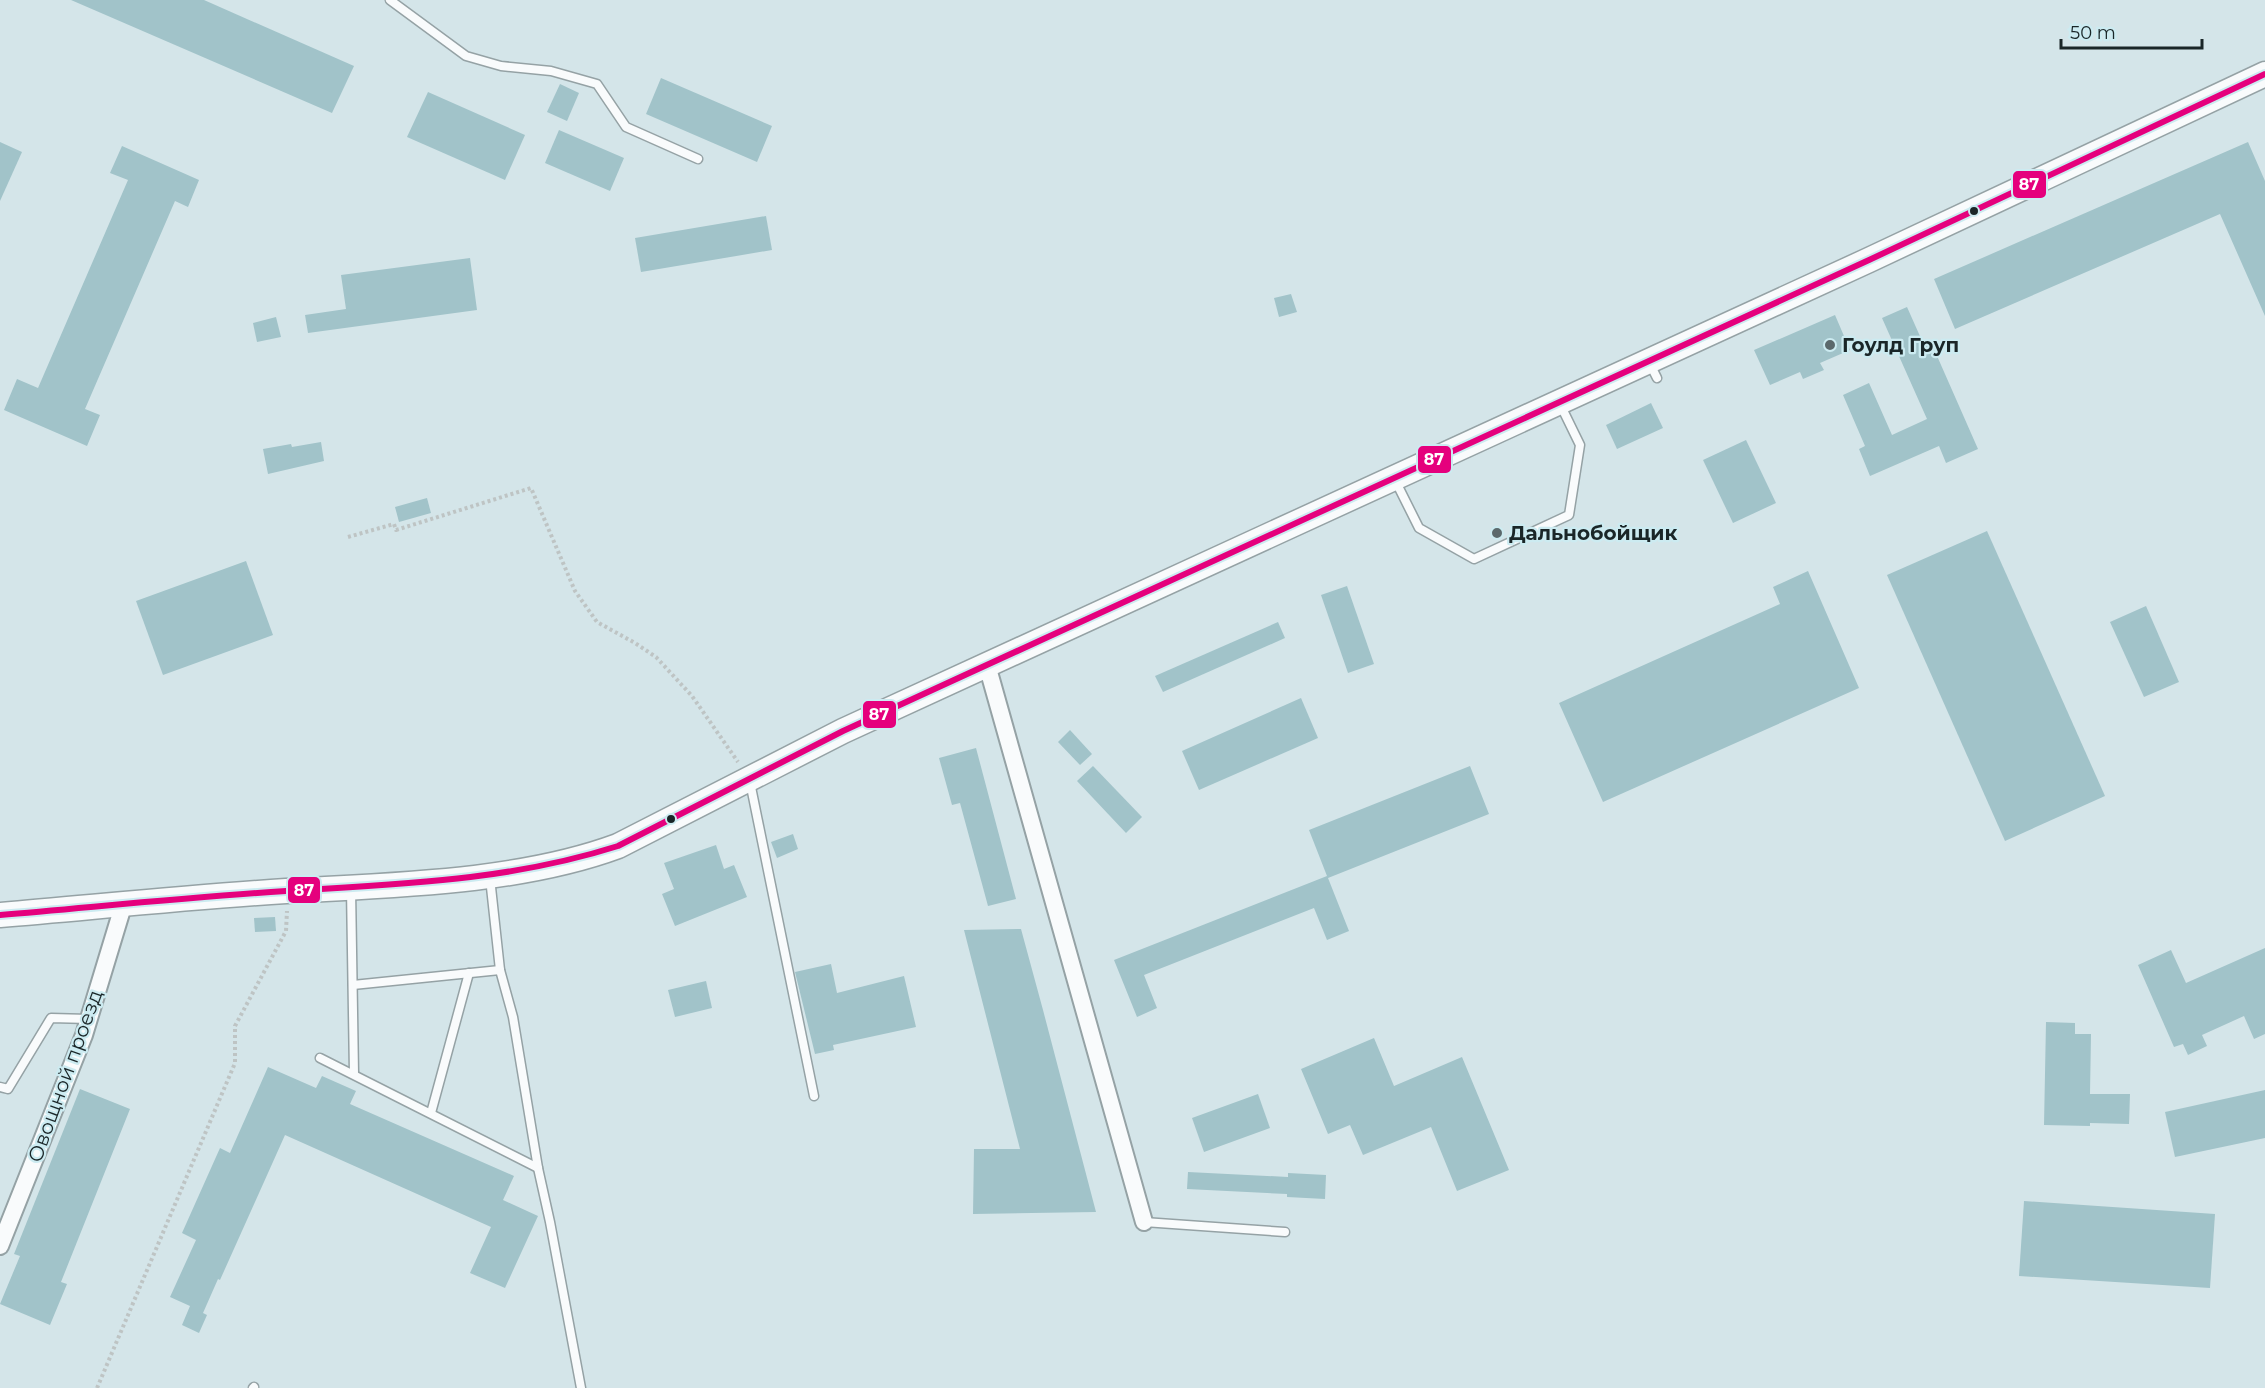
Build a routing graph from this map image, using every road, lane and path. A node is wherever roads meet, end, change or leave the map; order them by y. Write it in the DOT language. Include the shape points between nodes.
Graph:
graph roads {
  1 [pos="390,0"];
  2 [pos="2265,74"];
  3 [pos="698,159"];
  4 [pos="1559,401"];
  5 [pos="1393,477"];
  6 [pos="348,537"];
  7 [pos="987,665"];
  8 [pos="749,779"];
  9 [pos="490,875"];
  10 [pos="351,888"];
  11 [pos="288,891"];
  12 [pos="124,903"];
  13 [pos="0,915"];
  14 [pos="500,970"];
  15 [pos="469,973"];
  16 [pos="352,986"];
  17 [pos="89,1019"];
  18 [pos="320,1058"];
  19 [pos="354,1074"];
  20 [pos="0,1087"];
  21 [pos="814,1096"];
  22 [pos="431,1113"];
  23 [pos="538,1168"];
  24 [pos="1144,1222"];
  25 [pos="1285,1232"];
  26 [pos="0,1246"];
  27 [pos="97,1388"];
  28 [pos="580,1388"];
  1 -- 3 [label="lane" via="466,56 501,66 551,71 597,84 626,127"];
  2 -- 4 [label="main road" via="1653,370"];
  4 -- 5 [label="main road"];
  4 -- 5 [label="lane" via="1580,446 1569,515 1474,559 1419,528"];
  5 -- 7 [label="main road"];
  6 -- 8 [label="path" via="394,524 396,530 531,488 575,591 597,622 657,657 718,730"];
  7 -- 8 [label="main road"];
  7 -- 24 [label="street"];
  8 -- 9 [label="main road" via="587,858"];
  8 -- 21 [label="lane"];
  9 -- 10 [label="main road"];
  9 -- 14 [label="lane"];
  10 -- 11 [label="main road"];
  10 -- 16 [label="lane"];
  11 -- 12 [label="main road"];
  11 -- 27 [label="path" via="286,931 235,1026 235,1063"];
  12 -- 13 [label="main road"];
  12 -- 17 [label="street, Овощной проезд"];
  14 -- 15 [label="lane"];
  14 -- 23 [label="lane" via="513,1017"];
  15 -- 16 [label="lane"];
  15 -- 22 [label="lane"];
  16 -- 19 [label="lane"];
  17 -- 20 [label="lane" via="51,1018 8,1089"];
  17 -- 26 [label="street, Овощной проезд"];
  18 -- 19 [label="lane"];
  19 -- 22 [label="lane"];
  22 -- 23 [label="lane"];
  23 -- 28 [label="lane"];
  24 -- 25 [label="lane"];
}
